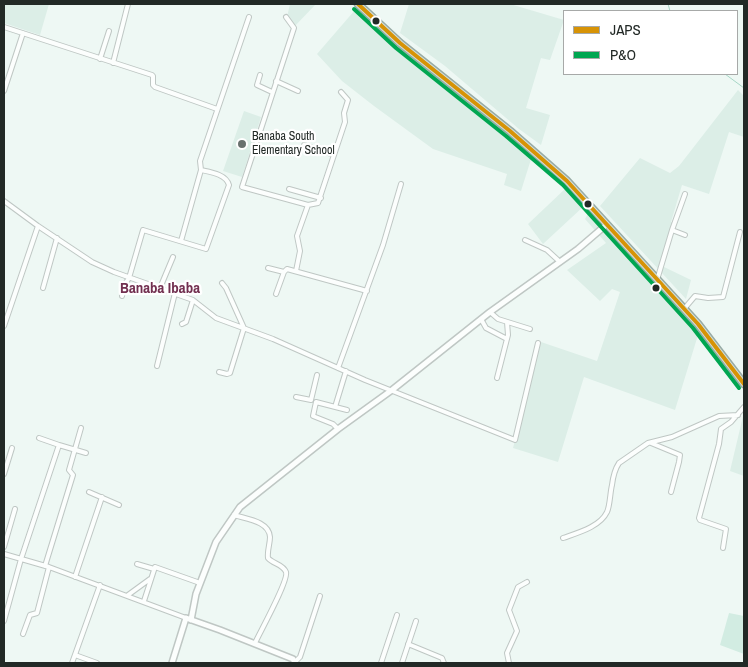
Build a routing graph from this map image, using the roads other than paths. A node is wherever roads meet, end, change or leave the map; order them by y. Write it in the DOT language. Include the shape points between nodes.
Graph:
graph roads {
  1 [pos="128,4"];
  2 [pos="358,4"];
  3 [pos="249,17"];
  4 [pos="286,17"];
  5 [pos="4,27"];
  6 [pos="109,31"];
  7 [pos="23,33"];
  8 [pos="100,59"];
  9 [pos="113,63"];
  10 [pos="260,75"];
  11 [pos="276,82"];
  12 [pos="4,90"];
  13 [pos="298,91"];
  14 [pos="272,92"];
  15 [pos="340,92"];
  16 [pos="217,109"];
  17 [pos="304,145"];
  18 [pos="334,155"];
  19 [pos="200,170"];
  20 [pos="401,184"];
  21 [pos="289,189"];
  22 [pos="685,194"];
  23 [pos="321,198"];
  24 [pos="4,201"];
  25 [pos="308,206"];
  26 [pos="606,225"];
  27 [pos="38,226"];
  28 [pos="672,230"];
  29 [pos="740,232"];
  30 [pos="685,235"];
  31 [pos="57,238"];
  32 [pos="525,240"];
  33 [pos="181,241"];
  34 [pos="173,257"];
  35 [pos="560,262"];
  36 [pos="268,268"];
  37 [pos="296,271"];
  38 [pos="284,272"];
  39 [pos="129,278"];
  40 [pos="657,280"];
  41 [pos="222,283"];
  42 [pos="43,288"];
  43 [pos="160,288"];
  44 [pos="367,291"];
  45 [pos="175,293"];
  46 [pos="276,294"];
  47 [pos="122,296"];
  48 [pos="192,300"];
  49 [pos="684,309"];
  50 [pos="490,312"];
  51 [pos="482,319"];
  52 [pos="507,322"];
  53 [pos="182,324"];
  54 [pos="4,326"];
  55 [pos="244,328"];
  56 [pos="530,329"];
  57 [pos="507,339"];
  58 [pos="538,343"];
  59 [pos="157,366"];
  60 [pos="338,368"];
  61 [pos="346,371"];
  62 [pos="219,372"];
  63 [pos="317,375"];
  64 [pos="497,378"];
  65 [pos="744,384"];
  66 [pos="392,390"];
  67 [pos="296,397"];
  68 [pos="310,400"];
  69 [pos="316,402"];
  70 [pos="335,407"];
  71 [pos="744,408"];
  72 [pos="347,410"];
  73 [pos="738,415"];
  74 [pos="81,428"];
  75 [pos="338,429"];
  76 [pos="39,438"];
  77 [pos="651,444"];
  78 [pos="60,445"];
  79 [pos="12,448"];
  80 [pos="75,449"];
  81 [pos="86,453"];
  82 [pos="4,474"];
  83 [pos="89,492"];
  84 [pos="671,492"];
  85 [pos="102,498"];
  86 [pos="119,505"];
  87 [pos="15,509"];
  88 [pos="234,515"];
  89 [pos="563,538"];
  90 [pos="4,546"];
  91 [pos="723,548"];
  92 [pos="4,554"];
  93 [pos="21,559"];
  94 [pos="137,564"];
  95 [pos="47,566"];
  96 [pos="154,569"];
  97 [pos="76,577"];
  98 [pos="151,579"];
  99 [pos="527,582"];
  100 [pos="200,583"];
  101 [pos="100,585"];
  102 [pos="128,595"];
  103 [pos="320,596"];
  104 [pos="144,602"];
  105 [pos="397,615"];
  106 [pos="188,619"];
  107 [pos="4,621"];
  108 [pos="416,621"];
  109 [pos="23,634"];
  110 [pos="255,643"];
  111 [pos="408,644"];
  112 [pos="75,655"];
  113 [pos="72,663"];
  114 [pos="97,663"];
  115 [pos="172,663"];
  116 [pos="295,663"];
  117 [pos="381,663"];
  118 [pos="402,663"];
  119 [pos="444,663"];
  120 [pos="509,663"];
  1 -- 9 [label="street"];
  2 -- 26 [label="highway" via="400,43 553,167"];
  3 -- 16 [label="street"];
  4 -- 11 [label="street" via="294,28"];
  5 -- 7 [label="street"];
  6 -- 8 [label="street"];
  7 -- 8 [label="street"];
  7 -- 12 [label="street"];
  8 -- 9 [label="street"];
  9 -- 16 [label="street" via="152,75 155,87"];
  10 -- 14 [label="street" via="257,85"];
  11 -- 13 [label="street"];
  11 -- 14 [label="street"];
  14 -- 25 [label="street" via="242,187"];
  15 -- 18 [label="street" via="348,100 345,122"];
  16 -- 19 [label="street"];
  17 -- 18 [label="street"];
  18 -- 23 [label="street"];
  19 -- 33 [label="street"];
  19 -- 33 [label="street" via="228,180 228,191 206,249"];
  20 -- 44 [label="street"];
  21 -- 23 [label="street"];
  22 -- 28 [label="street"];
  23 -- 25 [label="street"];
  24 -- 27 [label="street"];
  25 -- 37 [label="street" via="297,236 300,251"];
  26 -- 35 [label="street"];
  26 -- 40 [label="highway"];
  27 -- 31 [label="street"];
  27 -- 54 [label="street"];
  28 -- 30 [label="street"];
  28 -- 40 [label="street"];
  29 -- 49 [label="street" via="723,296 695,296"];
  31 -- 39 [label="street" via="92,262"];
  31 -- 42 [label="street"];
  32 -- 35 [label="street" via="547,250"];
  33 -- 39 [label="street" via="143,230"];
  34 -- 43 [label="street"];
  35 -- 50 [label="street"];
  36 -- 38 [label="street"];
  37 -- 38 [label="street" via="288,269"];
  37 -- 44 [label="street"];
  38 -- 46 [label="street"];
  39 -- 43 [label="street"];
  39 -- 47 [label="street"];
  40 -- 49 [label="highway"];
  41 -- 55 [label="street"];
  43 -- 45 [label="street"];
  44 -- 60 [label="street"];
  45 -- 48 [label="street"];
  45 -- 59 [label="street"];
  48 -- 53 [label="street" via="186,322"];
  48 -- 55 [label="street" via="216,318"];
  49 -- 65 [label="highway"];
  50 -- 51 [label="street"];
  50 -- 52 [label="street"];
  51 -- 57 [label="street" via="486,328"];
  51 -- 66 [label="street"];
  52 -- 56 [label="street"];
  52 -- 57 [label="street"];
  55 -- 60 [label="street"];
  55 -- 62 [label="street" via="230,373"];
  57 -- 64 [label="street"];
  58 -- 66 [label="street" via="515,440"];
  60 -- 61 [label="street"];
  61 -- 66 [label="street"];
  61 -- 70 [label="street"];
  63 -- 68 [label="street"];
  66 -- 75 [label="street"];
  67 -- 68 [label="street"];
  68 -- 69 [label="street"];
  69 -- 70 [label="street"];
  69 -- 75 [label="street" via="313,416"];
  70 -- 72 [label="street"];
  71 -- 73 [label="street"];
  73 -- 77 [label="street" via="719,416"];
  73 -- 91 [label="street" via="722,429 699,518 726,529"];
  74 -- 80 [label="street"];
  75 -- 88 [label="street"];
  76 -- 78 [label="street"];
  77 -- 84 [label="street" via="680,455"];
  77 -- 89 [label="street" via="616,467 604,517"];
  78 -- 80 [label="street"];
  78 -- 93 [label="street"];
  79 -- 82 [label="street"];
  80 -- 81 [label="street"];
  80 -- 95 [label="street" via="69,470 73,475"];
  83 -- 85 [label="street"];
  85 -- 86 [label="street"];
  85 -- 97 [label="street"];
  87 -- 90 [label="street"];
  88 -- 100 [label="street" via="216,542"];
  88 -- 110 [label="street" via="267,528 270,538 268,558 287,574"];
  92 -- 93 [label="street"];
  93 -- 95 [label="street"];
  93 -- 107 [label="street"];
  94 -- 96 [label="street"];
  95 -- 97 [label="street"];
  95 -- 109 [label="street" via="37,613 30,615"];
  96 -- 98 [label="street"];
  96 -- 100 [label="street" via="158,567"];
  97 -- 101 [label="street"];
  98 -- 102 [label="street"];
  98 -- 104 [label="street"];
  99 -- 120 [label="street" via="518,587 510,607 517,631 507,653"];
  100 -- 106 [label="street"];
  101 -- 102 [label="street"];
  101 -- 112 [label="street"];
  102 -- 104 [label="street"];
  103 -- 116 [label="street" via="300,657"];
  104 -- 106 [label="street"];
  105 -- 117 [label="street"];
  106 -- 110 [label="street"];
  106 -- 115 [label="street"];
  108 -- 111 [label="street"];
  110 -- 116 [label="street" via="293,659"];
  111 -- 118 [label="street"];
  111 -- 119 [label="street" via="442,658"];
  112 -- 113 [label="street"];
  112 -- 114 [label="street"];
}
